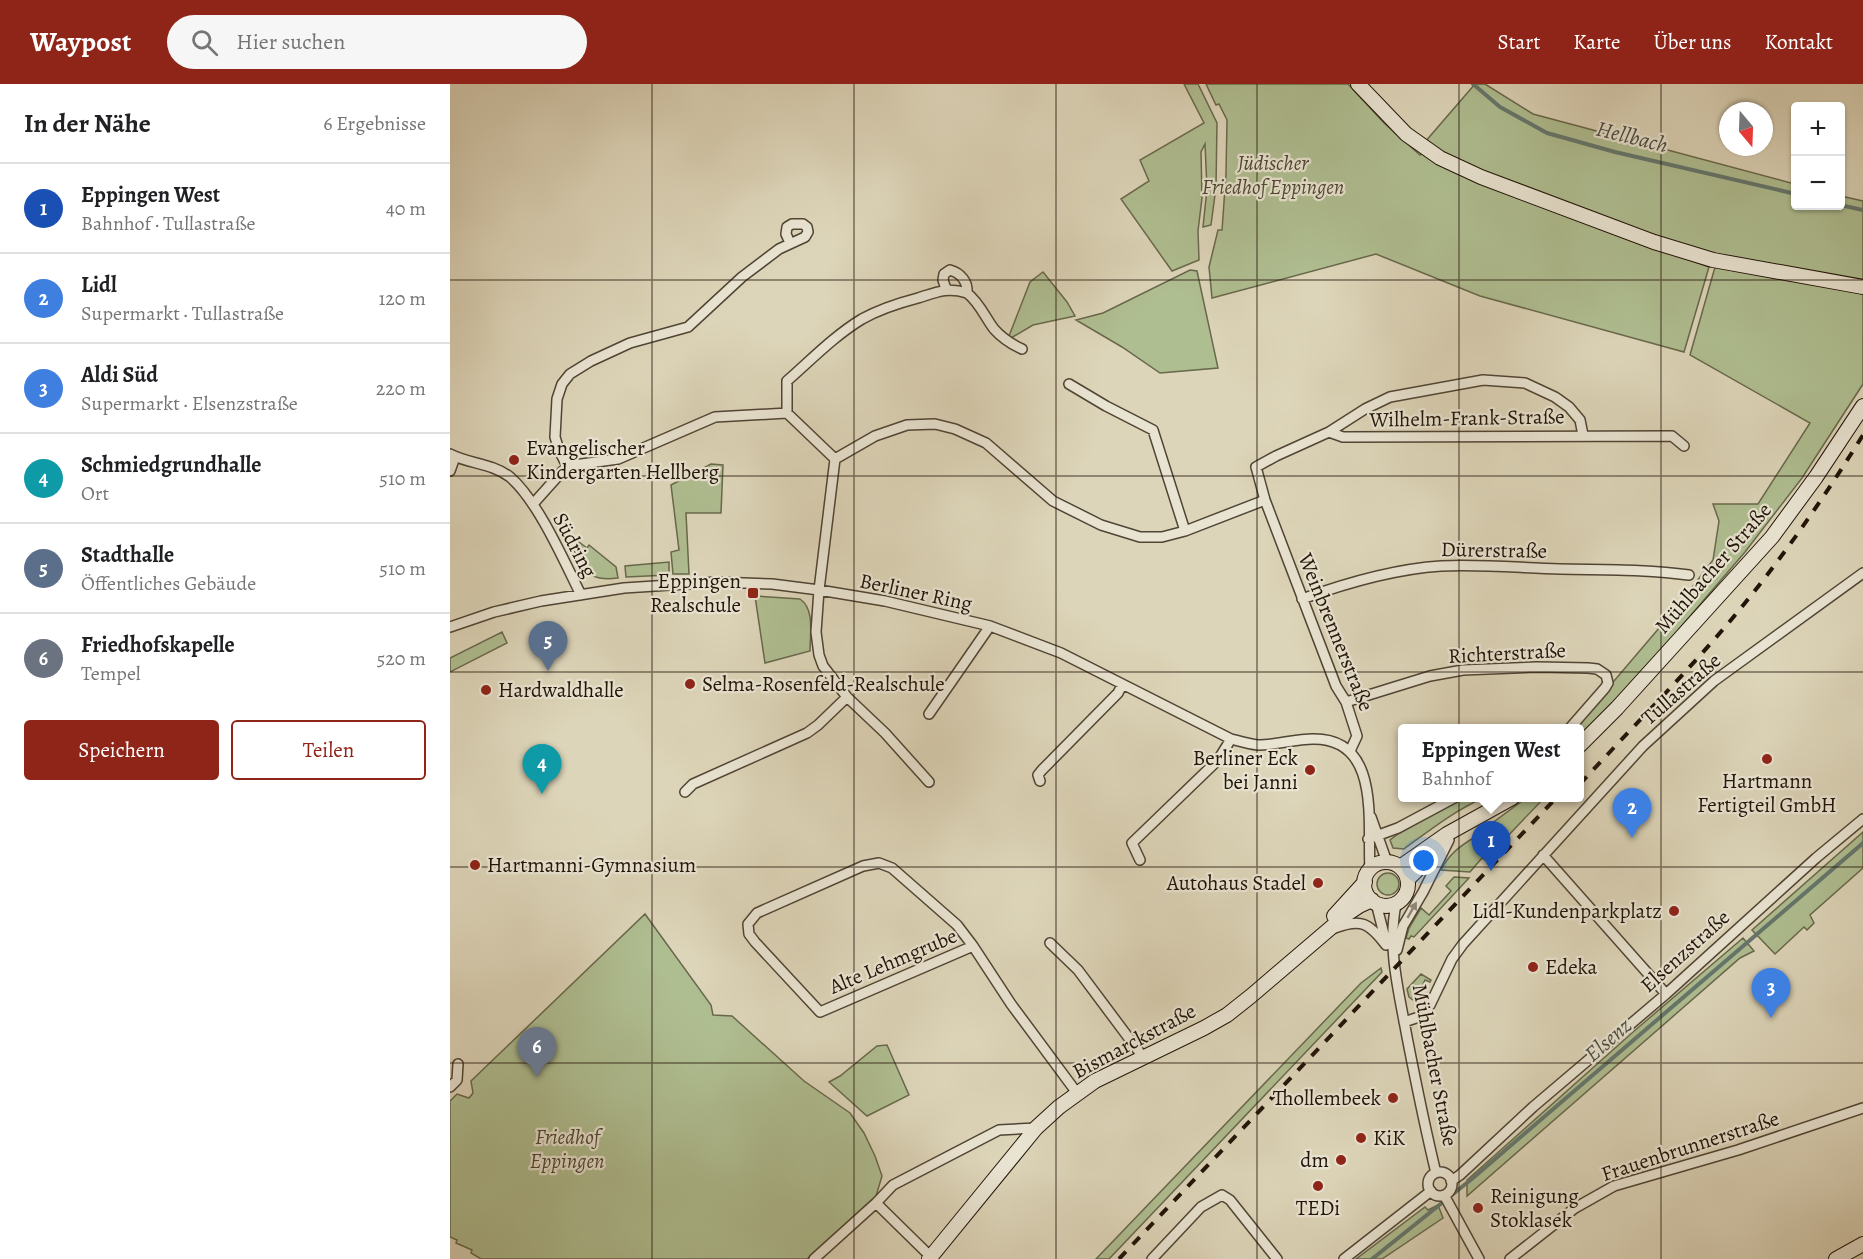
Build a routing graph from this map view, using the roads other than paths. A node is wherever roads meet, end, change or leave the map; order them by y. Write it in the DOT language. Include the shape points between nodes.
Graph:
graph roads {
  1 [pos="1358,84"];
  2 [pos="790,243"];
  3 [pos="1863,287"];
  4 [pos="946,289"];
  5 [pos="967,293"];
  6 [pos="1022,349"];
  7 [pos="1069,384"];
  8 [pos="1863,406"];
  9 [pos="787,413"];
  10 [pos="1329,432"];
  11 [pos="1583,435"];
  12 [pos="1684,446"];
  13 [pos="453,455"];
  14 [pos="835,459"];
  15 [pos="567,466"];
  16 [pos="450,471"];
  17 [pos="1265,500"];
  18 [pos="533,504"];
  19 [pos="1185,531"];
  20 [pos="1863,573"];
  21 [pos="1689,575"];
  22 [pos="819,591"];
  23 [pos="580,595"];
  24 [pos="1302,599"];
  25 [pos="990,626"];
  26 [pos="450,627"];
  27 [pos="1122,685"];
  28 [pos="847,697"];
  29 [pos="1346,702"];
  30 [pos="929,714"];
  31 [pos="1574,724"];
  32 [pos="1231,739"];
  33 [pos="1584,741"];
  34 [pos="1350,751"];
  35 [pos="1040,781"];
  36 [pos="929,782"];
  37 [pos="685,792"];
  38 [pos="1447,802"];
  39 [pos="1505,802"];
  40 [pos="1479,817"];
  41 [pos="1863,819"];
  42 [pos="1373,837"];
  43 [pos="1449,840"];
  44 [pos="1543,855"];
  45 [pos="1140,860"];
  46 [pos="1393,865"];
  47 [pos="1368,876"];
  48 [pos="1408,879"];
  49 [pos="1374,902"];
  50 [pos="1396,904"];
  51 [pos="1328,930"];
  52 [pos="1050,943"];
  53 [pos="1386,945"];
  54 [pos="973,946"];
  55 [pos="1300,953"];
  56 [pos="1393,964"];
  57 [pos="1666,994"];
  58 [pos="1404,1022"];
  59 [pos="1143,1058"];
  60 [pos="458,1065"];
  61 [pos="450,1087"];
  62 [pos="1077,1093"];
  63 [pos="1863,1108"];
  64 [pos="1036,1128"];
  65 [pos="1436,1173"];
  66 [pos="1451,1181"];
  67 [pos="1431,1191"];
  68 [pos="1444,1195"];
  69 [pos="876,1203"];
  70 [pos="1863,1244"];
  71 [pos="931,1258"];
  72 [pos="814,1259"];
  73 [pos="1152,1259"];
  74 [pos="1277,1259"];
  75 [pos="1344,1259"];
  76 [pos="1479,1259"];
  77 [pos="1510,1259"];
  78 [pos="1836,1259"];
  1 -- 3 [label="street" via="1406,134 1440,158 1481,177 1713,260"];
  2 -- 15 [label="street" via="742,277 688,327 630,343 570,374 557,399 555,437"];
  4 -- 5 [label="street"];
  4 -- 5 [label="street" via="944,274 950,270 960,274"];
  4 -- 9 [label="street" via="864,318 843,332 787,381"];
  5 -- 6 [label="street" via="995,330"];
  7 -- 19 [label="street" via="1153,430"];
  8 -- 33 [label="street, Mühlbacher Straße" via="1772,537"];
  9 -- 14 [label="street"];
  9 -- 15 [label="street" via="715,417 618,459"];
  10 -- 11 [label="street, Wilhelm-Frank-Straße" via="1343,437"];
  10 -- 11 [label="street" via="1390,397 1483,380 1525,383 1555,397 1580,420"];
  10 -- 17 [label="street, Weinbrennerstraße" via="1256,467"];
  11 -- 12 [label="street, Wilhelm-Frank-Straße" via="1672,436"];
  13 -- 16 [label="street"];
  13 -- 18 [label="street, Südring" via="510,477"];
  14 -- 19 [label="street" via="875,435 907,425 936,424 986,443 1053,501 1101,525 1140,537"];
  14 -- 22 [label="street"];
  15 -- 18 [label="street"];
  17 -- 19 [label="street"];
  17 -- 24 [label="street, Weinbrennerstraße"];
  18 -- 23 [label="street, Südring"];
  20 -- 44 [label="street, Tullastraße" via="1714,681 1642,746"];
  21 -- 24 [label="street, Dürerstraße" via="1439,566 1353,581"];
  22 -- 23 [label="street, Berliner Ring" via="717,582"];
  22 -- 25 [label="street, Berliner Ring" via="885,601"];
  22 -- 28 [label="street" via="819,656"];
  23 -- 26 [label="street, Berliner Ring" via="494,612"];
  24 -- 29 [label="street, Weinbrennerstraße"];
  25 -- 27 [label="street, Berliner Ring" via="1060,653"];
  25 -- 30 [label="street"];
  27 -- 32 [label="street, Berliner Ring"];
  27 -- 35 [label="street" via="1042,770 1038,775"];
  28 -- 36 [label="street"];
  28 -- 37 [label="street" via="807,733 693,784"];
  29 -- 31 [label="street, Richterstraße" via="1463,670 1537,667 1602,671 1608,680 1605,688"];
  29 -- 34 [label="street, Weinbrennerstraße" via="1357,736"];
  32 -- 34 [label="street, Berliner Ring" via="1258,745 1328,740"];
  32 -- 45 [label="street" via="1218,760 1132,843"];
  34 -- 42 [label="street" via="1366,781"];
  38 -- 42 [label="street"];
  39 -- 40 [label="street, Mühlbacher Straße"];
  40 -- 43 [label="street, Mühlbacher Straße"];
  40 -- 46 [label="street, Mühlbacher Straße"];
  41 -- 57 [label="street, Elsenzstraße"];
  42 -- 46 [label="street"];
  42 -- 47 [label="street"];
  43 -- 48 [label="street, Mühlbacher Straße"];
  56 -- 43 [label="street, Mühlbacher Straße, one-way" via="1403,926"];
  44 -- 57 [label="street"];
  44 -- 58 [label="street, Tullastraße" via="1463,944 1430,1005 1419,1017"];
  46 -- 47 [label="street" via="1378,864"];
  46 -- 48 [label="street"];
  47 -- 49 [label="street" via="1366,892"];
  47 -- 55 [label="street, Bismarckstraße"];
  48 -- 50 [label="street" via="1406,893"];
  49 -- 50 [label="street"];
  49 -- 51 [label="street, Bismarckstraße" via="1359,906"];
  49 -- 53 [label="street, Mühlbacher Straße"];
  50 -- 56 [label="street, Mühlbacher Straße" via="1392,921"];
  51 -- 53 [label="street, Mühlbacher Straße" via="1363,923"];
  51 -- 55 [label="street, Bismarckstraße"];
  52 -- 59 [label="street" via="1078,970"];
  53 -- 56 [label="street, Mühlbacher Straße"];
  54 -- 54 [label="street, Alte Lehmgrube" via="957,925 914,886 879,863 863,866 757,913 748,924 755,942 820,1012"];
  54 -- 62 [label="street, Alte Lehmgrube"];
  55 -- 59 [label="street, Bismarckstraße" via="1236,1009"];
  56 -- 58 [label="street, Mühlbacher Straße"];
  57 -- 66 [label="street, Elsenzstraße"];
  58 -- 65 [label="street, Mühlbacher Straße"];
  59 -- 62 [label="street, Bismarckstraße"];
  60 -- 61 [label="street" via="457,1080"];
  62 -- 64 [label="street, Bismarckstraße"];
  63 -- 77 [label="street, Frauenbrunnerstraße" via="1614,1186 1575,1208"];
  64 -- 69 [label="street" via="999,1130 893,1185"];
  64 -- 71 [label="street, Bismarckstraße"];
  65 -- 66 [label="street" via="1444,1173"];
  65 -- 67 [label="street" via="1429,1181"];
  66 -- 68 [label="street" via="1451,1188"];
  67 -- 68 [label="street"];
  67 -- 75 [label="street"];
  68 -- 76 [label="street"];
  69 -- 71 [label="street"];
  69 -- 72 [label="street"];
  70 -- 78 [label="street"];
  73 -- 74 [label="street" via="1201,1207 1222,1195"];
}
